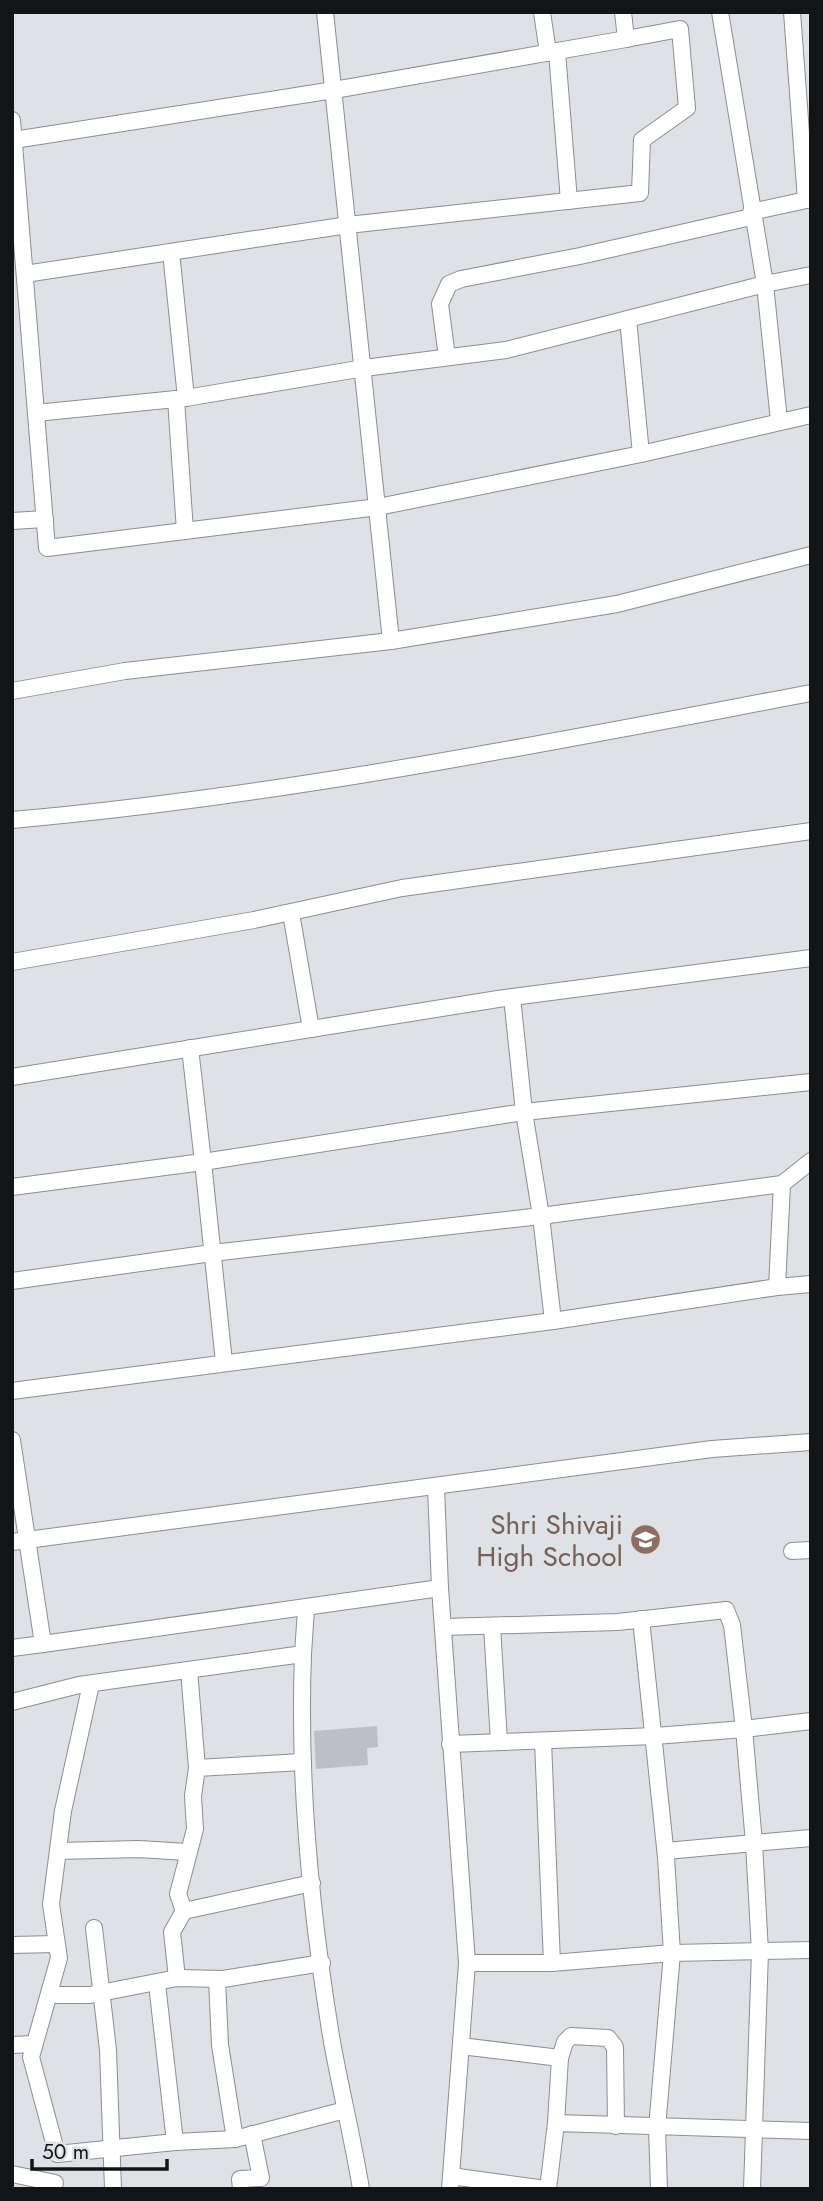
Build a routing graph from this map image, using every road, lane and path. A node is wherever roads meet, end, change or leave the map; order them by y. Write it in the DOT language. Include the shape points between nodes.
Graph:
graph roads {
  1 [pos="325,12"];
  2 [pos="542,12"];
  3 [pos="623,12"];
  4 [pos="720,12"];
  5 [pos="792,12"];
  6 [pos="626,38"];
  7 [pos="552,53"];
  8 [pos="334,90"];
  9 [pos="12,120"];
  10 [pos="13,134"];
  11 [pos="808,199"];
  12 [pos="569,201"];
  13 [pos="751,214"];
  14 [pos="348,225"];
  15 [pos="17,230"];
  16 [pos="170,252"];
  17 [pos="25,274"];
  18 [pos="811,275"];
  19 [pos="765,284"];
  20 [pos="628,319"];
  21 [pos="30,335"];
  22 [pos="12,337"];
  23 [pos="447,357"];
  24 [pos="364,368"];
  25 [pos="181,398"];
  26 [pos="36,413"];
  27 [pos="811,415"];
  28 [pos="779,421"];
  29 [pos="641,454"];
  30 [pos="378,507"];
  31 [pos="45,519"];
  32 [pos="12,521"];
  33 [pos="185,531"];
  34 [pos="811,555"];
  35 [pos="391,641"];
  36 [pos="12,691"];
  37 [pos="811,693"];
  38 [pos="12,821"];
  39 [pos="811,831"];
  40 [pos="291,913"];
  41 [pos="811,958"];
  42 [pos="12,962"];
  43 [pos="512,998"];
  44 [pos="311,1029"];
  45 [pos="190,1048"];
  46 [pos="12,1077"];
  47 [pos="811,1082"];
  48 [pos="524,1112"];
  49 [pos="811,1161"];
  50 [pos="203,1162"];
  51 [pos="803,1172"];
  52 [pos="782,1184"];
  53 [pos="12,1187"];
  54 [pos="541,1216"];
  55 [pos="212,1253"];
  56 [pos="12,1281"];
  57 [pos="811,1284"];
  58 [pos="777,1287"];
  59 [pos="553,1321"];
  60 [pos="224,1362"];
  61 [pos="12,1391"];
  62 [pos="12,1440"];
  63 [pos="811,1442"];
  64 [pos="436,1487"];
  65 [pos="21,1541"];
  66 [pos="811,1550"];
  67 [pos="792,1551"];
  68 [pos="440,1588"];
  69 [pos="306,1609"];
  70 [pos="641,1619"];
  71 [pos="492,1626"];
  72 [pos="443,1628"];
  73 [pos="43,1644"];
  74 [pos="12,1648"];
  75 [pos="303,1654"];
  76 [pos="189,1670"];
  77 [pos="91,1684"];
  78 [pos="12,1702"];
  79 [pos="811,1721"];
  80 [pos="744,1729"];
  81 [pos="655,1736"];
  82 [pos="543,1741"];
  83 [pos="499,1742"];
  84 [pos="450,1744"];
  85 [pos="302,1762"];
  86 [pos="197,1768"];
  87 [pos="811,1838"];
  88 [pos="754,1843"];
  89 [pos="58,1851"];
  90 [pos="666,1851"];
  91 [pos="187,1852"];
  92 [pos="312,1883"];
  93 [pos="184,1911"];
  94 [pos="94,1928"];
  95 [pos="56,1944"];
  96 [pos="12,1945"];
  97 [pos="811,1950"];
  98 [pos="671,1952"];
  99 [pos="760,1952"];
  100 [pos="322,1963"];
  101 [pos="467,1963"];
  102 [pos="552,1963"];
  103 [pos="177,1978"];
  104 [pos="217,1979"];
  105 [pos="156,1984"];
  106 [pos="101,1993"];
  107 [pos="49,1995"];
  108 [pos="34,2044"];
  109 [pos="12,2045"];
  110 [pos="461,2046"];
  111 [pos="560,2058"];
  112 [pos="345,2110"];
  113 [pos="556,2123"];
  114 [pos="616,2126"];
  115 [pos="657,2128"];
  116 [pos="754,2129"];
  117 [pos="811,2131"];
  118 [pos="252,2134"];
  119 [pos="235,2139"];
  120 [pos="175,2142"];
  121 [pos="114,2150"];
  122 [pos="57,2154"];
  123 [pos="12,2174"];
  124 [pos="450,2182"];
  125 [pos="55,2186"];
  126 [pos="113,2189"];
  127 [pos="241,2189"];
  128 [pos="361,2189"];
  129 [pos="547,2189"];
  130 [pos="659,2189"];
  131 [pos="752,2189"];
  1 -- 8 [label="street"];
  2 -- 7 [label="street"];
  3 -- 6 [label="street"];
  4 -- 13 [label="street"];
  5 -- 11 [label="street"];
  6 -- 7 [label="street"];
  6 -- 12 [label="street" via="680,29 687,108 642,140 640,193"];
  7 -- 8 [label="street"];
  7 -- 12 [label="street"];
  8 -- 10 [label="street"];
  8 -- 14 [label="street"];
  9 -- 10 [label="street"];
  10 -- 15 [label="street"];
  11 -- 13 [label="street"];
  12 -- 14 [label="street"];
  13 -- 19 [label="street"];
  13 -- 23 [label="street" via="449,284 440,304"];
  14 -- 16 [label="street"];
  14 -- 24 [label="street"];
  15 -- 17 [label="street"];
  16 -- 17 [label="street"];
  16 -- 25 [label="street"];
  17 -- 21 [label="street"];
  18 -- 19 [label="street"];
  19 -- 20 [label="street"];
  19 -- 28 [label="street"];
  20 -- 23 [label="street" via="506,350"];
  20 -- 29 [label="street"];
  21 -- 22 [label="street"];
  21 -- 26 [label="street"];
  23 -- 24 [label="street"];
  24 -- 25 [label="street"];
  24 -- 30 [label="street"];
  25 -- 26 [label="street"];
  25 -- 33 [label="street"];
  26 -- 31 [label="street"];
  27 -- 28 [label="street"];
  28 -- 29 [label="street"];
  29 -- 30 [label="street"];
  30 -- 33 [label="street"];
  30 -- 35 [label="street"];
  31 -- 32 [label="street"];
  31 -- 33 [label="street" via="47,548"];
  34 -- 35 [label="street" via="617,604"];
  35 -- 36 [label="street" via="125,671"];
  37 -- 38 [label="street" via="152,808"];
  39 -- 40 [label="street" via="402,888"];
  40 -- 42 [label="street"];
  40 -- 44 [label="street"];
  41 -- 43 [label="street"];
  43 -- 44 [label="street"];
  43 -- 48 [label="street"];
  44 -- 45 [label="street"];
  45 -- 46 [label="street"];
  45 -- 50 [label="street"];
  47 -- 48 [label="street"];
  48 -- 50 [label="street"];
  48 -- 54 [label="street"];
  49 -- 51 [label="street"];
  50 -- 53 [label="street"];
  50 -- 55 [label="street"];
  51 -- 52 [label="street"];
  52 -- 54 [label="street"];
  52 -- 58 [label="street"];
  54 -- 55 [label="street"];
  54 -- 59 [label="street"];
  55 -- 56 [label="street"];
  55 -- 60 [label="street"];
  57 -- 58 [label="street"];
  58 -- 59 [label="street"];
  59 -- 60 [label="street"];
  60 -- 61 [label="street"];
  62 -- 65 [label="street"];
  63 -- 64 [label="street" via="712,1448"];
  64 -- 65 [label="street"];
  64 -- 68 [label="street"];
  65 -- 73 [label="street"];
  66 -- 67 [label="street"];
  68 -- 69 [label="street"];
  68 -- 72 [label="street"];
  69 -- 73 [label="street"];
  69 -- 75 [label="street"];
  70 -- 71 [label="street"];
  70 -- 80 [label="street" via="726,1610 732,1625"];
  70 -- 81 [label="street"];
  71 -- 72 [label="street"];
  71 -- 83 [label="street"];
  72 -- 84 [label="street"];
  73 -- 74 [label="street"];
  75 -- 76 [label="street"];
  75 -- 85 [label="street"];
  76 -- 77 [label="street"];
  76 -- 86 [label="street"];
  77 -- 78 [label="street"];
  77 -- 89 [label="street"];
  79 -- 80 [label="street"];
  80 -- 81 [label="street"];
  80 -- 88 [label="street"];
  81 -- 82 [label="street"];
  81 -- 90 [label="street"];
  82 -- 83 [label="street"];
  82 -- 102 [label="street"];
  83 -- 84 [label="street"];
  84 -- 101 [label="street"];
  85 -- 86 [label="street"];
  85 -- 92 [label="street"];
  86 -- 91 [label="street" via="195,1829"];
  87 -- 88 [label="street"];
  88 -- 90 [label="street"];
  88 -- 99 [label="street"];
  89 -- 91 [label="street"];
  89 -- 95 [label="street" via="51,1904"];
  90 -- 98 [label="street"];
  91 -- 93 [label="street" via="178,1894"];
  92 -- 93 [label="street"];
  92 -- 100 [label="street"];
  93 -- 103 [label="street" via="173,1932"];
  94 -- 106 [label="street"];
  95 -- 96 [label="street"];
  95 -- 107 [label="street" via="59,1958"];
  97 -- 99 [label="street"];
  98 -- 99 [label="street"];
  98 -- 102 [label="street"];
  98 -- 115 [label="street"];
  99 -- 116 [label="street"];
  100 -- 104 [label="street"];
  100 -- 112 [label="street"];
  101 -- 102 [label="street"];
  101 -- 110 [label="street"];
  103 -- 104 [label="street"];
  103 -- 105 [label="street"];
  104 -- 119 [label="street" via="220,2045"];
  105 -- 106 [label="street"];
  105 -- 120 [label="street"];
  106 -- 107 [label="street"];
  106 -- 121 [label="street"];
  107 -- 108 [label="street"];
  108 -- 109 [label="street"];
  108 -- 122 [label="street" via="31,2057"];
  110 -- 111 [label="street"];
  110 -- 124 [label="street"];
  111 -- 113 [label="street"];
  111 -- 114 [label="street" via="571,2036 612,2041"];
  112 -- 118 [label="street"];
  112 -- 128 [label="street"];
  113 -- 114 [label="street"];
  113 -- 129 [label="street"];
  114 -- 115 [label="street"];
  115 -- 116 [label="street"];
  115 -- 130 [label="street"];
  116 -- 117 [label="street"];
  116 -- 131 [label="street"];
  118 -- 119 [label="street"];
  118 -- 127 [label="street" via="261,2178 240,2179"];
  119 -- 120 [label="street"];
  120 -- 121 [label="street"];
  121 -- 122 [label="street"];
  121 -- 126 [label="street"];
  122 -- 125 [label="street"];
  123 -- 125 [label="street"];
  124 -- 129 [label="street"];
}
